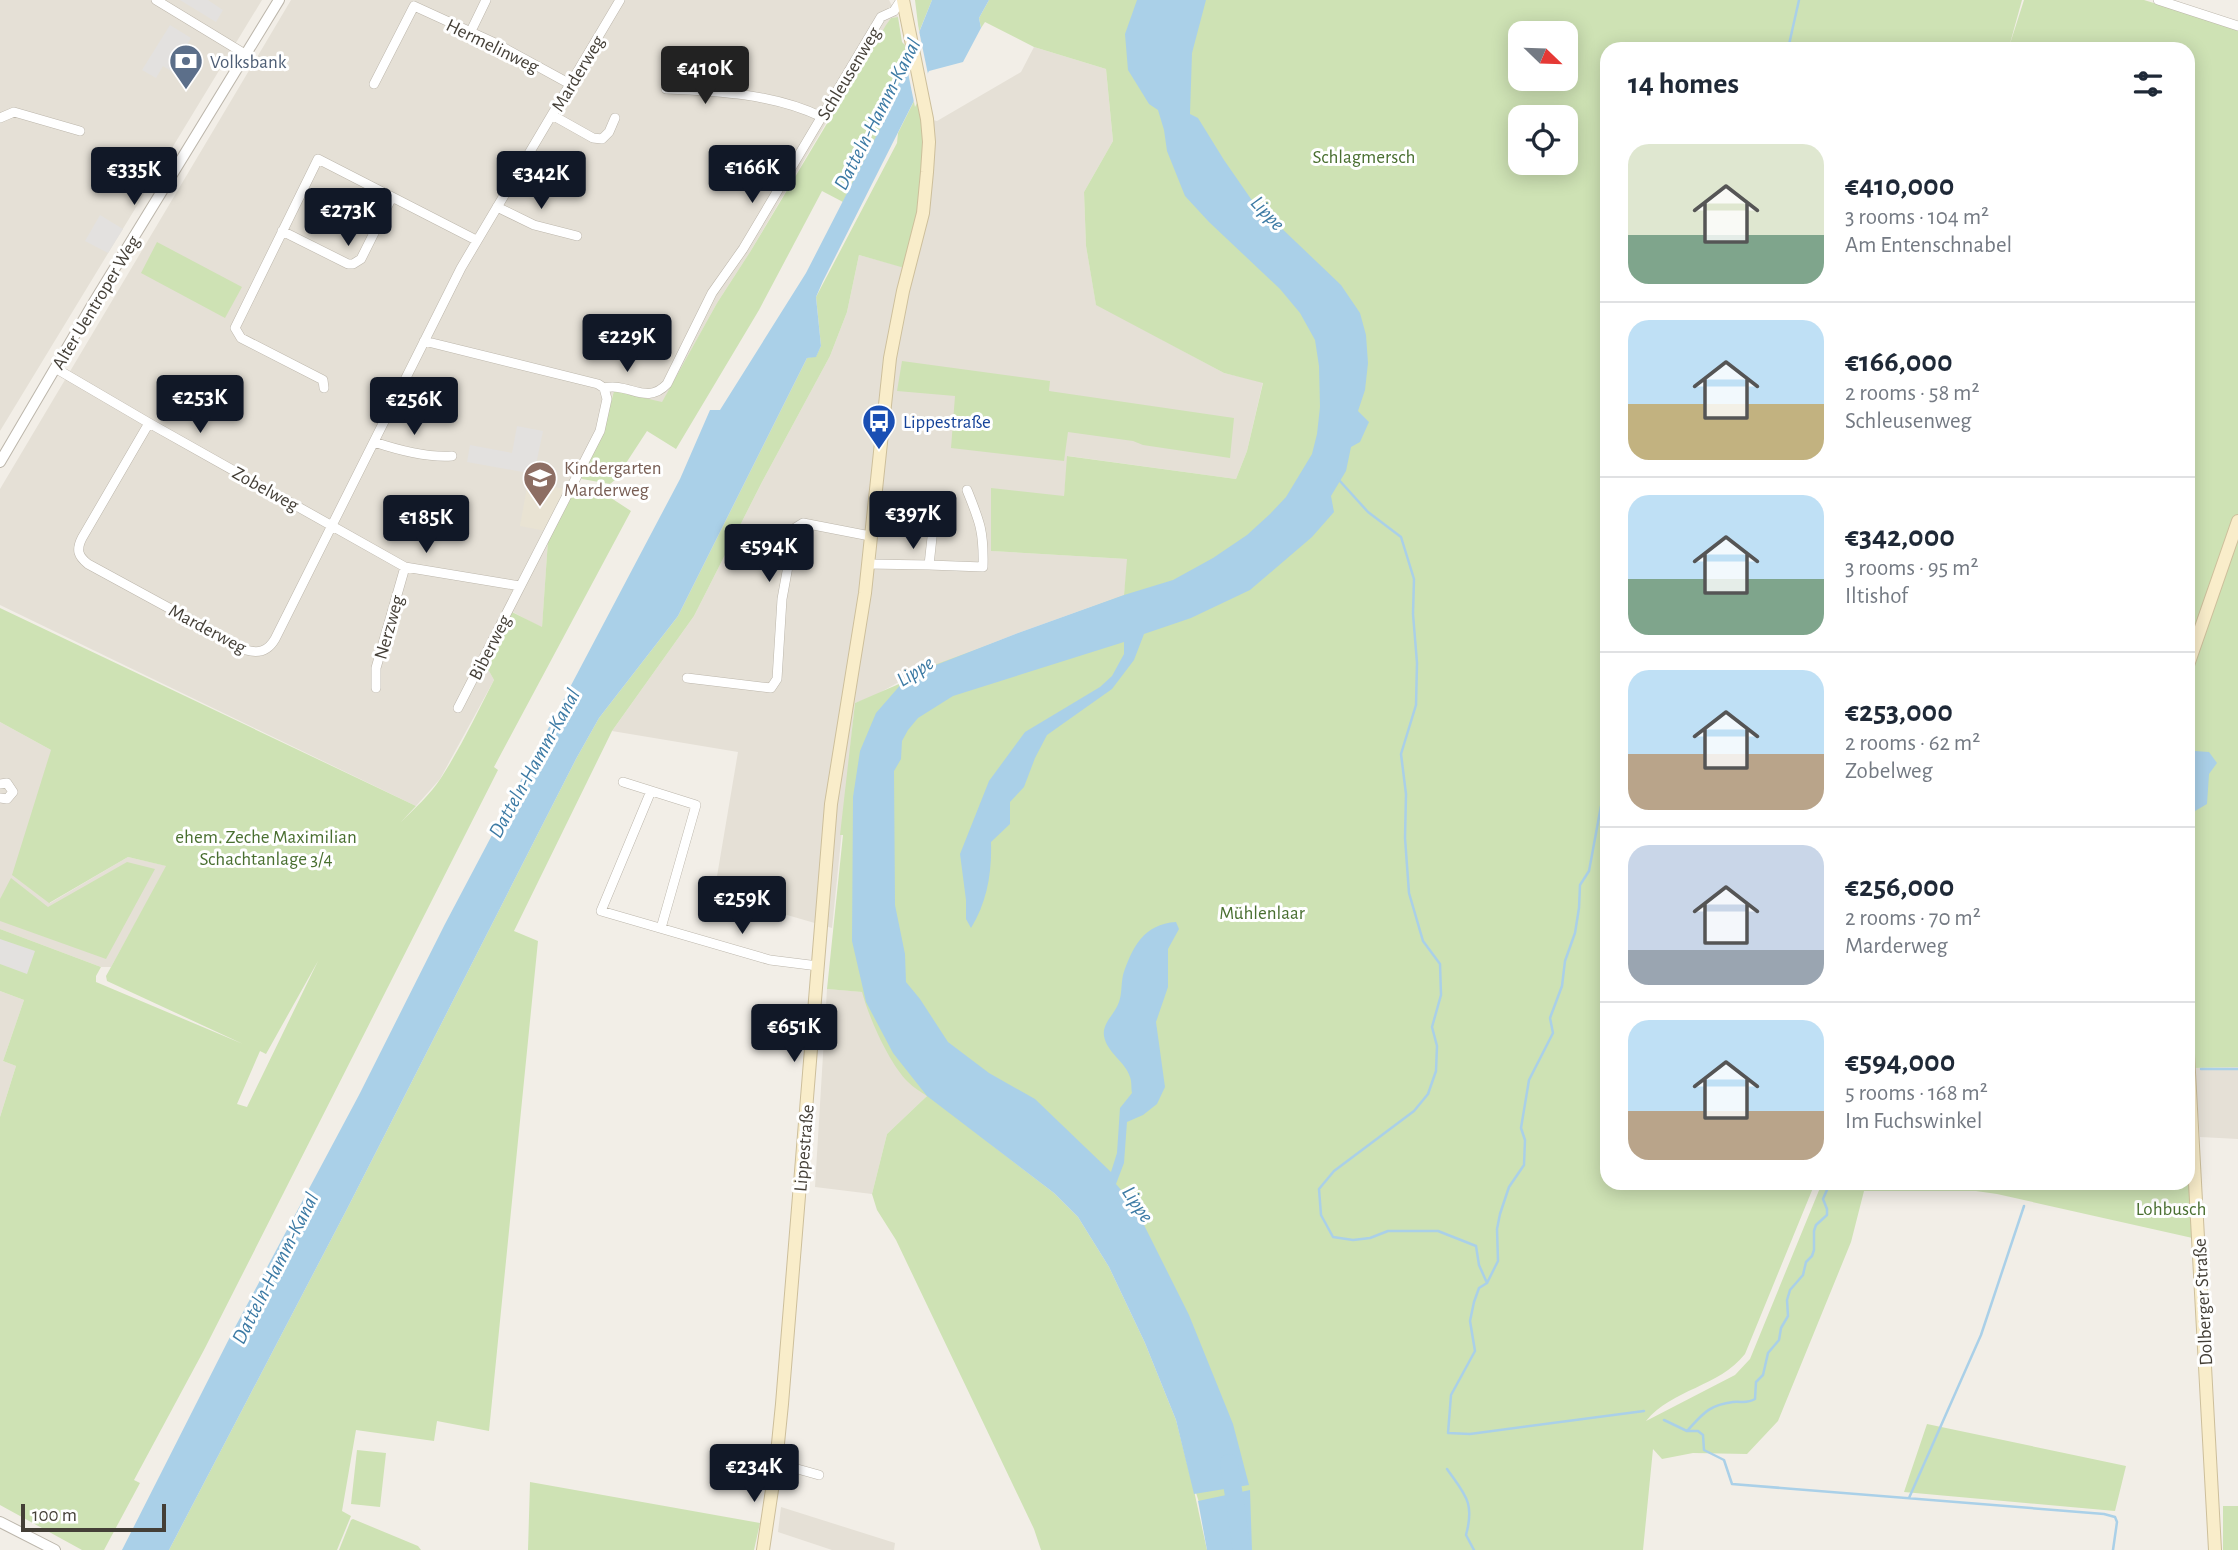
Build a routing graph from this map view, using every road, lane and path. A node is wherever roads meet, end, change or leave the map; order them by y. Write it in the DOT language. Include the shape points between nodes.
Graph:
graph roads {
  1 [pos="156,0"];
  2 [pos="279,0"];
  3 [pos="486,0"];
  4 [pos="620,0"];
  5 [pos="902,0"];
  6 [pos="2158,0"];
  7 [pos="2238,26"];
  8 [pos="471,31"];
  9 [pos="245,54"];
  10 [pos="374,84"];
  11 [pos="570,84"];
  12 [pos="666,89"];
  13 [pos="552,115"];
  14 [pos="822,117"];
  15 [pos="0,118"];
  16 [pos="615,118"];
  17 [pos="80,131"];
  18 [pos="392,197"];
  19 [pos="497,207"];
  20 [pos="282,231"];
  21 [pos="577,236"];
  22 [pos="476,240"];
  23 [pos="424,341"];
  24 [pos="55,368"];
  25 [pos="324,388"];
  26 [pos="604,388"];
  27 [pos="149,423"];
  28 [pos="374,442"];
  29 [pos="452,456"];
  30 [pos="0,462"];
  31 [pos="967,490"];
  32 [pos="934,510"];
  33 [pos="2238,521"];
  34 [pos="332,525"];
  35 [pos="870,536"];
  36 [pos="868,564"];
  37 [pos="929,565"];
  38 [pos="405,567"];
  39 [pos="520,586"];
  40 [pos="2195,645"];
  41 [pos="687,678"];
  42 [pos="376,688"];
  43 [pos="458,708"];
  44 [pos="623,782"];
  45 [pos="0,784"];
  46 [pos="651,791"];
  47 [pos="0,798"];
  48 [pos="661,928"];
  49 [pos="818,966"];
  50 [pos="2195,1188"];
  51 [pos="776,1463"];
  52 [pos="819,1475"];
  53 [pos="0,1522"];
  54 [pos="55,1550"];
  55 [pos="763,1550"];
  56 [pos="2214,1550"];
  1 -- 9 [label="street"];
  2 -- 9 [label="street, Alter Uentroper Weg"];
  3 -- 8 [label="street"];
  4 -- 11 [label="street, Marderweg"];
  5 -- 14 [label="street, Schleusenweg" via="894,11 881,17"];
  5 -- 35 [label="main road, Lippestraße" via="929,142 918,236 890,358"];
  6 -- 7 [label="street"];
  8 -- 10 [label="street, Hermelinweg" via="414,6"];
  8 -- 11 [label="street, Hermelinweg"];
  9 -- 24 [label="street, Alter Uentroper Weg"];
  11 -- 13 [label="street, Marderweg"];
  12 -- 14 [label="street" via="745,96"];
  13 -- 16 [label="street" via="602,139"];
  13 -- 19 [label="street, Marderweg"];
  14 -- 26 [label="street, Schleusenweg" via="712,293 667,384 650,395"];
  15 -- 17 [label="street" via="11,111"];
  18 -- 20 [label="street" via="361,259 353,264"];
  18 -- 20 [label="street" via="318,159"];
  18 -- 22 [label="street"];
  19 -- 21 [label="street" via="534,225"];
  19 -- 22 [label="street, Marderweg"];
  20 -- 25 [label="street" via="235,325 236,332 323,380"];
  22 -- 23 [label="street, Marderweg"];
  23 -- 26 [label="street"];
  23 -- 28 [label="street, Marderweg"];
  24 -- 27 [label="street, Zobelweg"];
  24 -- 30 [label="street, Alter Uentroper Weg"];
  26 -- 39 [label="street, Biberweg" via="607,399 600,431"];
  27 -- 34 [label="street, Zobelweg"];
  27 -- 34 [label="street, Marderweg" via="78,546 80,558 88,564 246,650 265,651"];
  28 -- 29 [label="street"];
  28 -- 34 [label="street, Marderweg"];
  31 -- 37 [label="street" via="984,540 983,567"];
  32 -- 37 [label="street"];
  33 -- 40 [label="main road"];
  34 -- 38 [label="street, Biberweg"];
  35 -- 36 [label="main road, Lippestraße"];
  35 -- 41 [label="street" via="803,523 795,528 782,599 777,679 771,688"];
  36 -- 37 [label="street"];
  36 -- 49 [label="main road, Lippestraße" via="831,804"];
  38 -- 39 [label="street, Biberweg"];
  38 -- 42 [label="street, Nerzweg" via="376,668"];
  39 -- 43 [label="street, Biberweg"];
  44 -- 46 [label="street"];
  45 -- 47 [label="street" via="8,783 13,790 10,798"];
  46 -- 48 [label="street" via="696,805"];
  46 -- 48 [label="street" via="601,911"];
  48 -- 49 [label="street" via="770,960"];
  49 -- 51 [label="main road, Lippestraße"];
  50 -- 56 [label="main road, Dolberger Straße"];
  51 -- 52 [label="street"];
  51 -- 55 [label="main road, Lippestraße"];
  53 -- 54 [label="street"];
}
